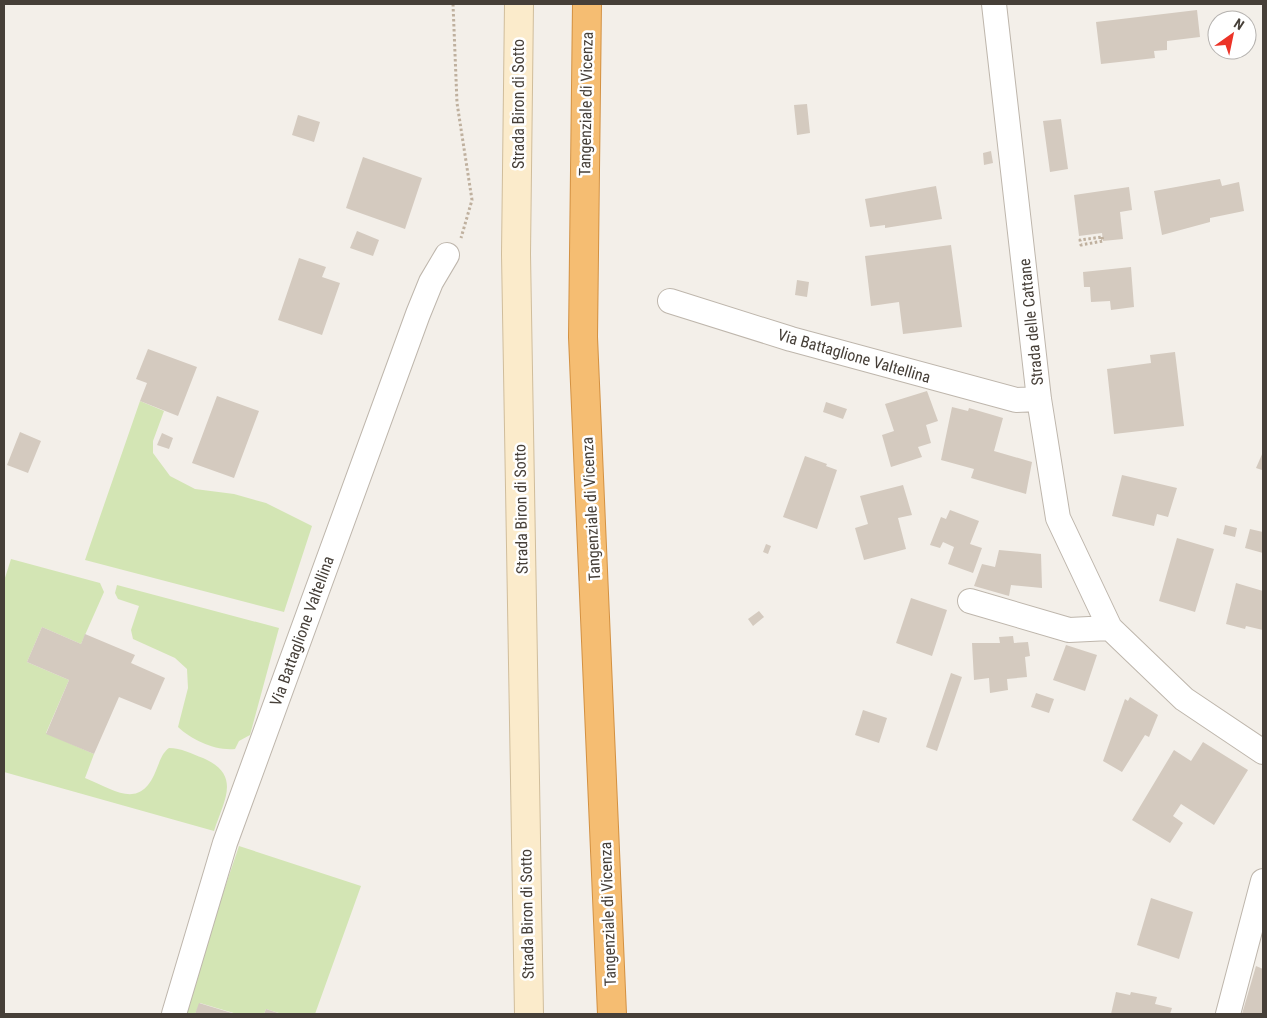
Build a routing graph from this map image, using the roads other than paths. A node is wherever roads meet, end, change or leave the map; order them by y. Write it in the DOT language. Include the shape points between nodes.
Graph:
graph roads {
  1 [pos="519,4"];
  2 [pos="588,4"];
  3 [pos="994,4"];
  4 [pos="447,255"];
  5 [pos="670,301"];
  6 [pos="1039,399"];
  7 [pos="970,601"];
  8 [pos="1110,628"];
  9 [pos="1263,752"];
  10 [pos="1263,881"];
  11 [pos="174,1014"];
  12 [pos="529,1014"];
  13 [pos="612,1014"];
  14 [pos="1228,1014"];
  1 -- 12 [label="street, Strada Biron di Sotto" via="516,254"];
  2 -- 13 [label="highway, Tangenziale di Vicenza" via="583,337"];
  3 -- 6 [label="street, Strada delle Cattane"];
  4 -- 11 [label="street, Via Battaglione Valtellina" via="430,282 225,843"];
  5 -- 6 [label="street, Via Battaglione Valtellina" via="791,339 1016,400"];
  6 -- 8 [label="street, Strada delle Cattane" via="1058,518"];
  7 -- 8 [label="street" via="1069,630"];
  8 -- 9 [label="street, Strada delle Cattane" via="1184,699"];
  10 -- 14 [label="street"];
}
